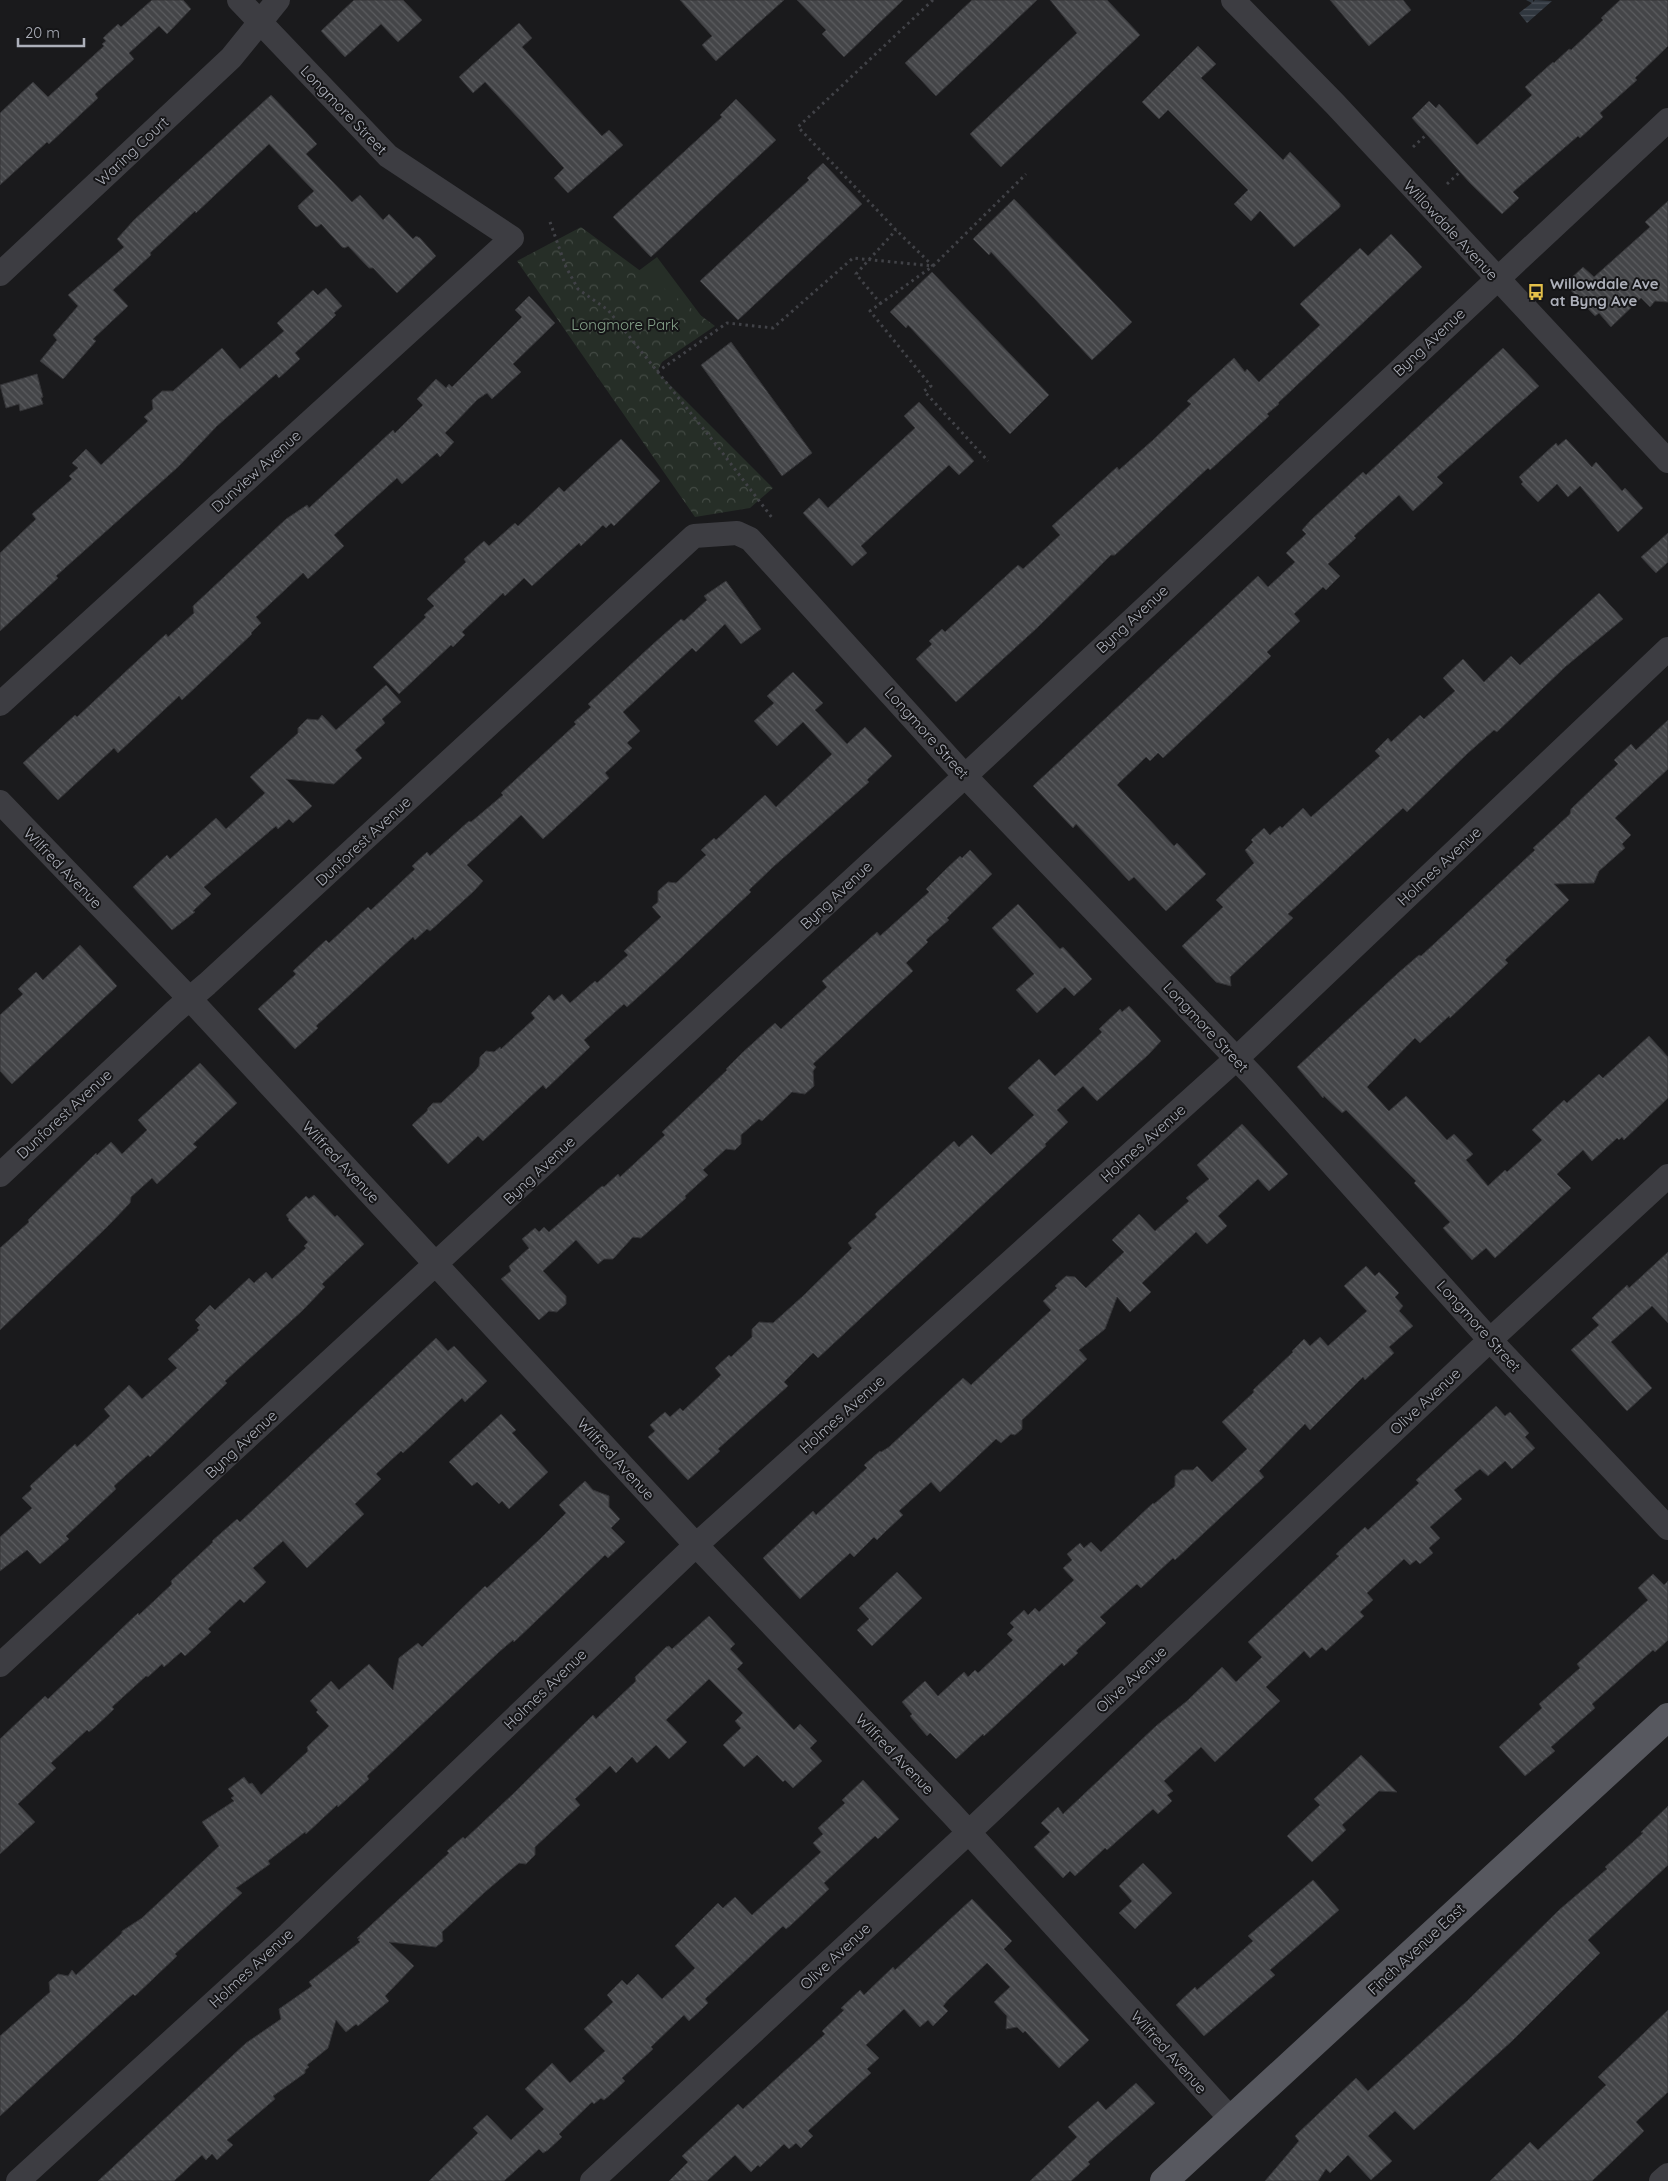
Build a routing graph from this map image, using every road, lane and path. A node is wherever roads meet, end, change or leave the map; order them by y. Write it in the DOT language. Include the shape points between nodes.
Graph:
graph roads {
  1 [pos="239,0"];
  2 [pos="278,0"];
  3 [pos="933,0"];
  4 [pos="1233,0"];
  5 [pos="260,23"];
  6 [pos="1668,120"];
  7 [pos="1426,135"];
  8 [pos="1413,147"];
  9 [pos="1460,172"];
  10 [pos="1026,174"];
  11 [pos="1447,184"];
  12 [pos="550,222"];
  13 [pos="896,230"];
  14 [pos="512,238"];
  15 [pos="867,260"];
  16 [pos="933,266"];
  17 [pos="0,274"];
  18 [pos="1497,278"];
  19 [pos="881,304"];
  20 [pos="657,372"];
  21 [pos="988,461"];
  22 [pos="1668,461"];
  23 [pos="773,519"];
  24 [pos="737,532"];
  25 [pos="1668,649"];
  26 [pos="0,704"];
  27 [pos="965,776"];
  28 [pos="0,802"];
  29 [pos="190,999"];
  30 [pos="1236,1059"];
  31 [pos="0,1175"];
  32 [pos="1668,1176"];
  33 [pos="436,1265"];
  34 [pos="1490,1340"];
  35 [pos="1668,1528"];
  36 [pos="696,1545"];
  37 [pos="0,1665"];
  38 [pos="1668,1717"];
  39 [pos="969,1832"];
  40 [pos="1230,2118"];
  41 [pos="1668,2175"];
  42 [pos="18,2181"];
  43 [pos="592,2181"];
  44 [pos="1164,2181"];
  45 [pos="1661,2181"];
  1 -- 5 [label="street, Longmore Street"];
  2 -- 5 [label="street, Waring Court"];
  3 -- 13 [label="path" via="798,127"];
  4 -- 18 [label="street, Willowdale Avenue"];
  5 -- 14 [label="street, Longmore Street" via="388,156"];
  5 -- 17 [label="street, Waring Court" via="231,58"];
  6 -- 18 [label="street, Byng Avenue"];
  7 -- 8 [label="path"];
  9 -- 11 [label="path"];
  10 -- 16 [label="path"];
  12 -- 20 [label="path" via="566,267 578,289 608,310"];
  13 -- 15 [label="path"];
  13 -- 16 [label="path"];
  14 -- 26 [label="street, Dunview Avenue"];
  15 -- 16 [label="path"];
  15 -- 19 [label="path" via="856,274"];
  15 -- 20 [label="path" via="853,258 773,328 727,323"];
  16 -- 19 [label="path"];
  18 -- 22 [label="street, Willowdale Avenue"];
  18 -- 27 [label="street, Byng Avenue"];
  19 -- 21 [label="path" via="870,312 931,386 924,391"];
  20 -- 23 [label="path"];
  24 -- 27 [label="street, Longmore Street" via="750,539"];
  24 -- 29 [label="street, Dunforest Avenue" via="694,536"];
  25 -- 30 [label="street, Holmes Avenue"];
  27 -- 30 [label="street, Longmore Street"];
  27 -- 33 [label="street, Byng Avenue"];
  28 -- 29 [label="street, Wilfred Avenue"];
  29 -- 31 [label="street, Dunforest Avenue"];
  29 -- 33 [label="street, Wilfred Avenue"];
  30 -- 34 [label="street, Longmore Street"];
  30 -- 36 [label="street, Holmes Avenue"];
  32 -- 34 [label="street, Olive Avenue"];
  33 -- 36 [label="street, Wilfred Avenue"];
  33 -- 37 [label="street, Byng Avenue"];
  34 -- 35 [label="street, Longmore Street"];
  34 -- 39 [label="street, Olive Avenue"];
  36 -- 39 [label="street, Wilfred Avenue"];
  36 -- 42 [label="street, Holmes Avenue" via="288,1934"];
  38 -- 40 [label="main road, Finch Avenue East"];
  39 -- 40 [label="street, Wilfred Avenue"];
  39 -- 43 [label="street, Olive Avenue"];
  40 -- 44 [label="main road, Finch Avenue East"];
  41 -- 45 [label="street"];
}
